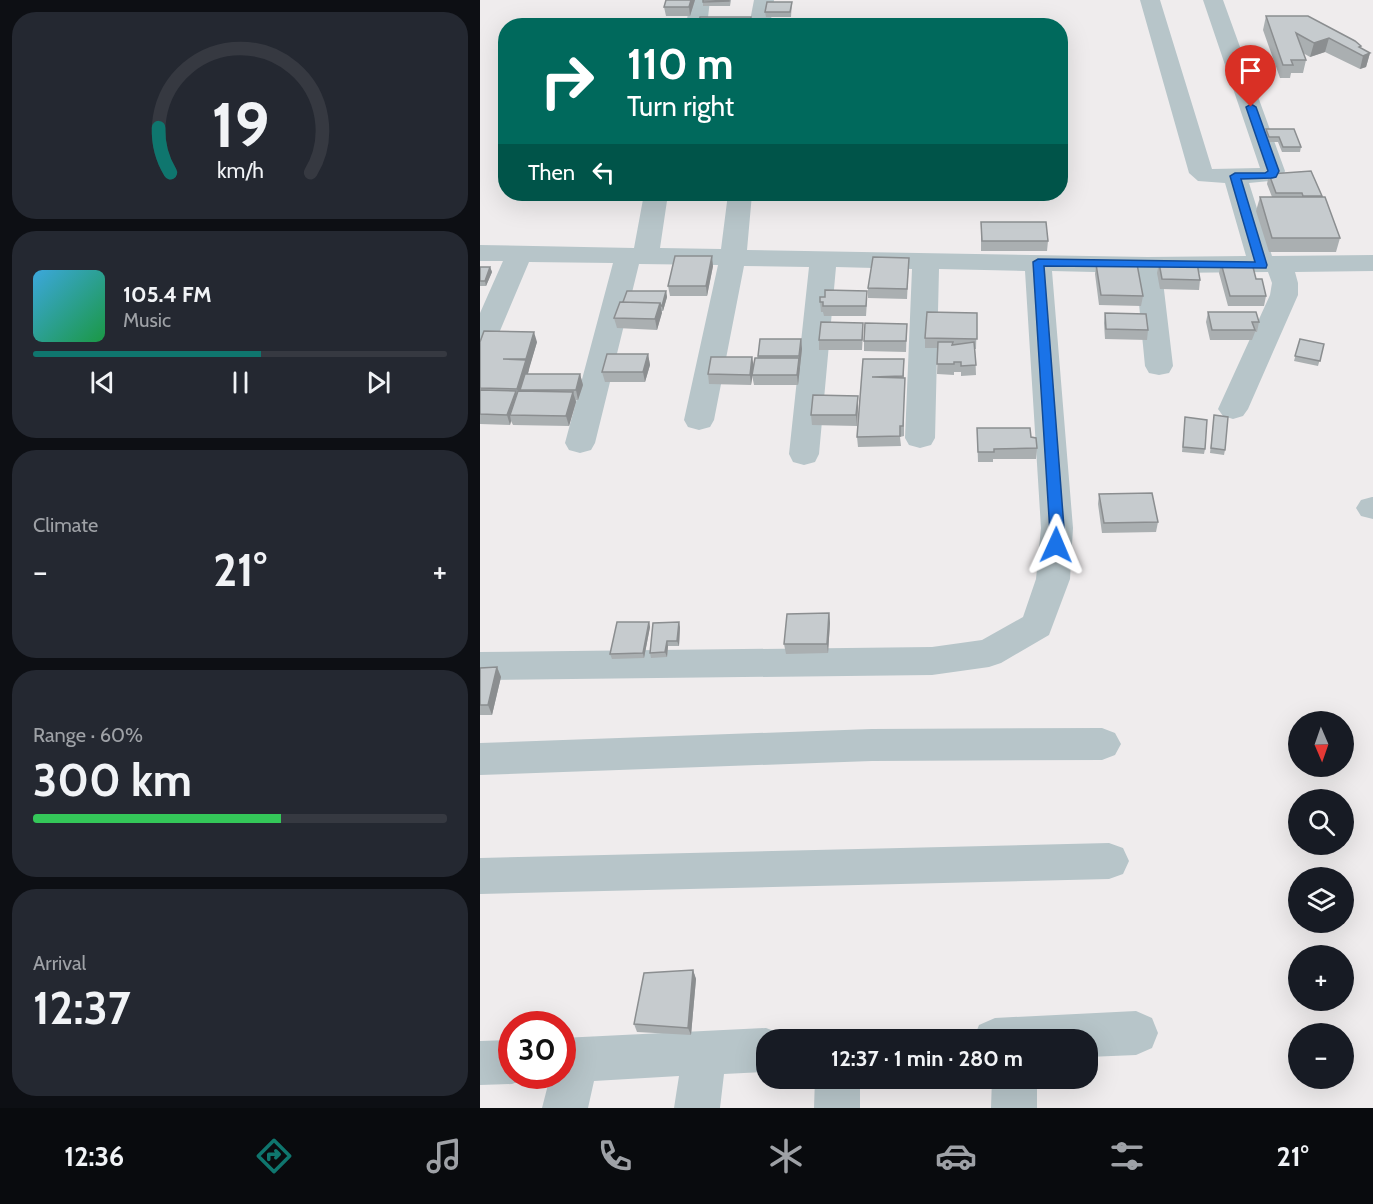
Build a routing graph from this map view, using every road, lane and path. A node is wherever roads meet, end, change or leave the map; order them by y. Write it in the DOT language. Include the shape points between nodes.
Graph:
graph roads {
  1 [pos="700,0"];
  2 [pos="764,0"];
  3 [pos="1150,0"];
  4 [pos="1213,0"];
  5 [pos="697,18"];
  6 [pos="761,18"];
  7 [pos="1235,176"];
  8 [pos="654,201"];
  9 [pos="739,201"];
  10 [pos="480,253"];
  11 [pos="520,253"];
  12 [pos="637,256"];
  13 [pos="733,257"];
  14 [pos="823,260"];
  15 [pos="926,260"];
  16 [pos="1038,262"];
  17 [pos="1373,263"];
  18 [pos="1148,265"];
  19 [pos="1271,266"];
  20 [pos="480,345"];
  21 [pos="1159,366"];
  22 [pos="1233,409"];
  23 [pos="699,420"];
  24 [pos="920,438"];
  25 [pos="580,443"];
  26 [pos="804,454"];
  27 [pos="480,666"];
  28 [pos="1102,744"];
  29 [pos="480,759"];
  30 [pos="1109,861"];
  31 [pos="480,876"];
  32 [pos="1136,1033"];
  33 [pos="1098,1038"];
  34 [pos="756,1050"];
  35 [pos="705,1053"];
  36 [pos="576,1059"];
  37 [pos="498,1062"];
  38 [pos="480,1063"];
  39 [pos="567,1089"];
  40 [pos="838,1089"];
  41 [pos="1013,1089"];
  42 [pos="565,1108"];
  43 [pos="698,1108"];
  44 [pos="837,1108"];
  45 [pos="1014,1108"];
  1 -- 5 [label="street"];
  2 -- 6 [label="street"];
  3 -- 7 [label="street" via="1201,173"];
  4 -- 7 [label="street" via="1274,171 1265,176"];
  7 -- 19 [label="street"];
  8 -- 12 [label="street"];
  9 -- 13 [label="street"];
  10 -- 11 [label="street"];
  11 -- 12 [label="street"];
  11 -- 20 [label="street"];
  12 -- 13 [label="street"];
  12 -- 25 [label="street"];
  13 -- 14 [label="street"];
  13 -- 23 [label="street"];
  14 -- 15 [label="street"];
  14 -- 26 [label="street"];
  15 -- 16 [label="street"];
  15 -- 24 [label="street"];
  16 -- 18 [label="street"];
  16 -- 27 [label="street" via="1057,528 1053,579 1037,625 989,653 932,661"];
  17 -- 19 [label="street"];
  18 -- 19 [label="street"];
  18 -- 21 [label="street"];
  19 -- 22 [label="street" via="1285,283 1284,295"];
  28 -- 29 [label="street" via="872,745"];
  30 -- 31 [label="street"];
  32 -- 33 [label="street"];
  34 -- 35 [label="street"];
  35 -- 36 [label="street"];
  35 -- 43 [label="street"];
  37 -- 38 [label="street"];
  39 -- 42 [label="street"];
  40 -- 44 [label="street"];
  41 -- 45 [label="street"];
}
